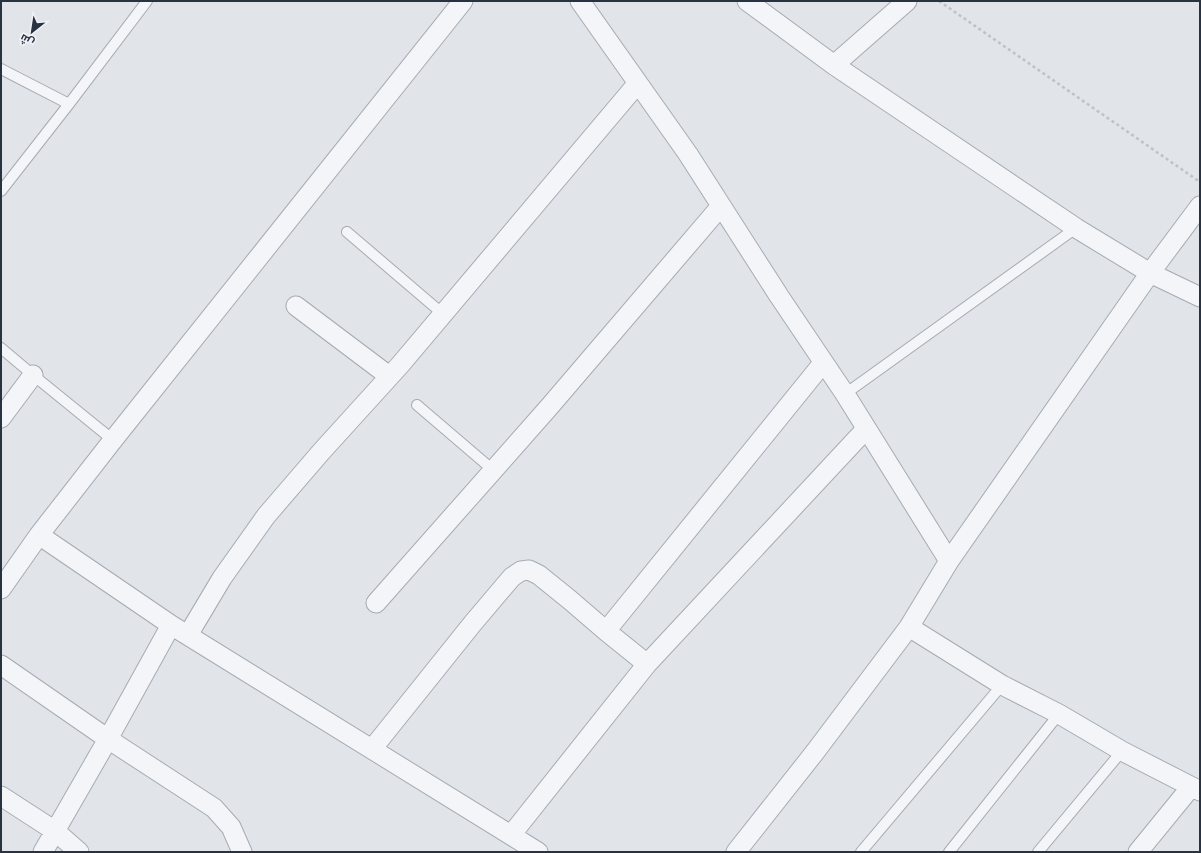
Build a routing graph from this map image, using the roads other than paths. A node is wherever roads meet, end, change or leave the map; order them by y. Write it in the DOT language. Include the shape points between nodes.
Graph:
graph roads {
  1 [pos="146,1"];
  2 [pos="463,1"];
  3 [pos="580,1"];
  4 [pos="747,1"];
  5 [pos="907,1"];
  6 [pos="834,65"];
  7 [pos="1,69"];
  8 [pos="638,83"];
  9 [pos="69,104"];
  10 [pos="1,191"];
  11 [pos="721,206"];
  12 [pos="1200,206"];
  13 [pos="1076,228"];
  14 [pos="347,232"];
  15 [pos="1150,273"];
  16 [pos="1200,297"];
  17 [pos="296,306"];
  18 [pos="443,314"];
  19 [pos="1,348"];
  20 [pos="823,363"];
  21 [pos="33,375"];
  22 [pos="389,376"];
  23 [pos="845,394"];
  24 [pos="417,405"];
  25 [pos="1,418"];
  26 [pos="866,429"];
  27 [pos="113,440"];
  28 [pos="493,470"];
  29 [pos="39,535"];
  30 [pos="950,561"];
  31 [pos="1,589"];
  32 [pos="376,603"];
  33 [pos="171,625"];
  34 [pos="908,627"];
  35 [pos="606,631"];
  36 [pos="188,635"];
  37 [pos="647,664"];
  38 [pos="1,665"];
  39 [pos="1002,685"];
  40 [pos="1059,714"];
  41 [pos="108,739"];
  42 [pos="372,749"];
  43 [pos="1122,751"];
  44 [pos="1196,789"];
  45 [pos="1,796"];
  46 [pos="55,831"];
  47 [pos="511,835"];
  48 [pos="43,852"];
  49 [pos="79,852"];
  50 [pos="242,852"];
  51 [pos="538,852"];
  52 [pos="736,852"];
  53 [pos="861,852"];
  54 [pos="949,852"];
  55 [pos="1038,852"];
  56 [pos="1138,852"];
  1 -- 9 [label="lane"];
  2 -- 27 [label="street"];
  3 -- 8 [label="street"];
  4 -- 6 [label="street"];
  5 -- 6 [label="street"];
  6 -- 13 [label="street"];
  7 -- 9 [label="lane"];
  8 -- 11 [label="street"];
  8 -- 18 [label="street"];
  9 -- 10 [label="lane"];
  11 -- 20 [label="street"];
  11 -- 28 [label="street"];
  12 -- 15 [label="street"];
  13 -- 15 [label="street"];
  13 -- 23 [label="lane"];
  14 -- 18 [label="lane"];
  15 -- 16 [label="street"];
  15 -- 30 [label="street"];
  17 -- 22 [label="street"];
  18 -- 22 [label="street"];
  19 -- 21 [label="lane"];
  20 -- 23 [label="street"];
  20 -- 35 [label="street"];
  21 -- 25 [label="street"];
  21 -- 27 [label="lane"];
  22 -- 36 [label="street" via="266,516 222,578"];
  23 -- 26 [label="street"];
  24 -- 28 [label="lane"];
  26 -- 30 [label="street"];
  26 -- 37 [label="street"];
  27 -- 29 [label="street"];
  28 -- 32 [label="street"];
  29 -- 31 [label="street"];
  29 -- 33 [label="street"];
  30 -- 34 [label="street"];
  33 -- 36 [label="street"];
  33 -- 41 [label="street"];
  34 -- 39 [label="street"];
  34 -- 52 [label="street" via="815,752"];
  35 -- 37 [label="street"];
  35 -- 42 [label="street" via="539,575 529,570 521,571 512,577 473,623"];
  36 -- 42 [label="street"];
  37 -- 47 [label="street"];
  38 -- 41 [label="street"];
  39 -- 40 [label="street"];
  39 -- 53 [label="lane"];
  40 -- 43 [label="street"];
  40 -- 54 [label="lane"];
  41 -- 46 [label="street"];
  41 -- 50 [label="street" via="214,808 231,827"];
  42 -- 47 [label="street"];
  43 -- 44 [label="street"];
  43 -- 55 [label="lane"];
  44 -- 56 [label="street"];
  45 -- 46 [label="street"];
  46 -- 48 [label="street"];
  46 -- 49 [label="street"];
  47 -- 51 [label="street"];
}
